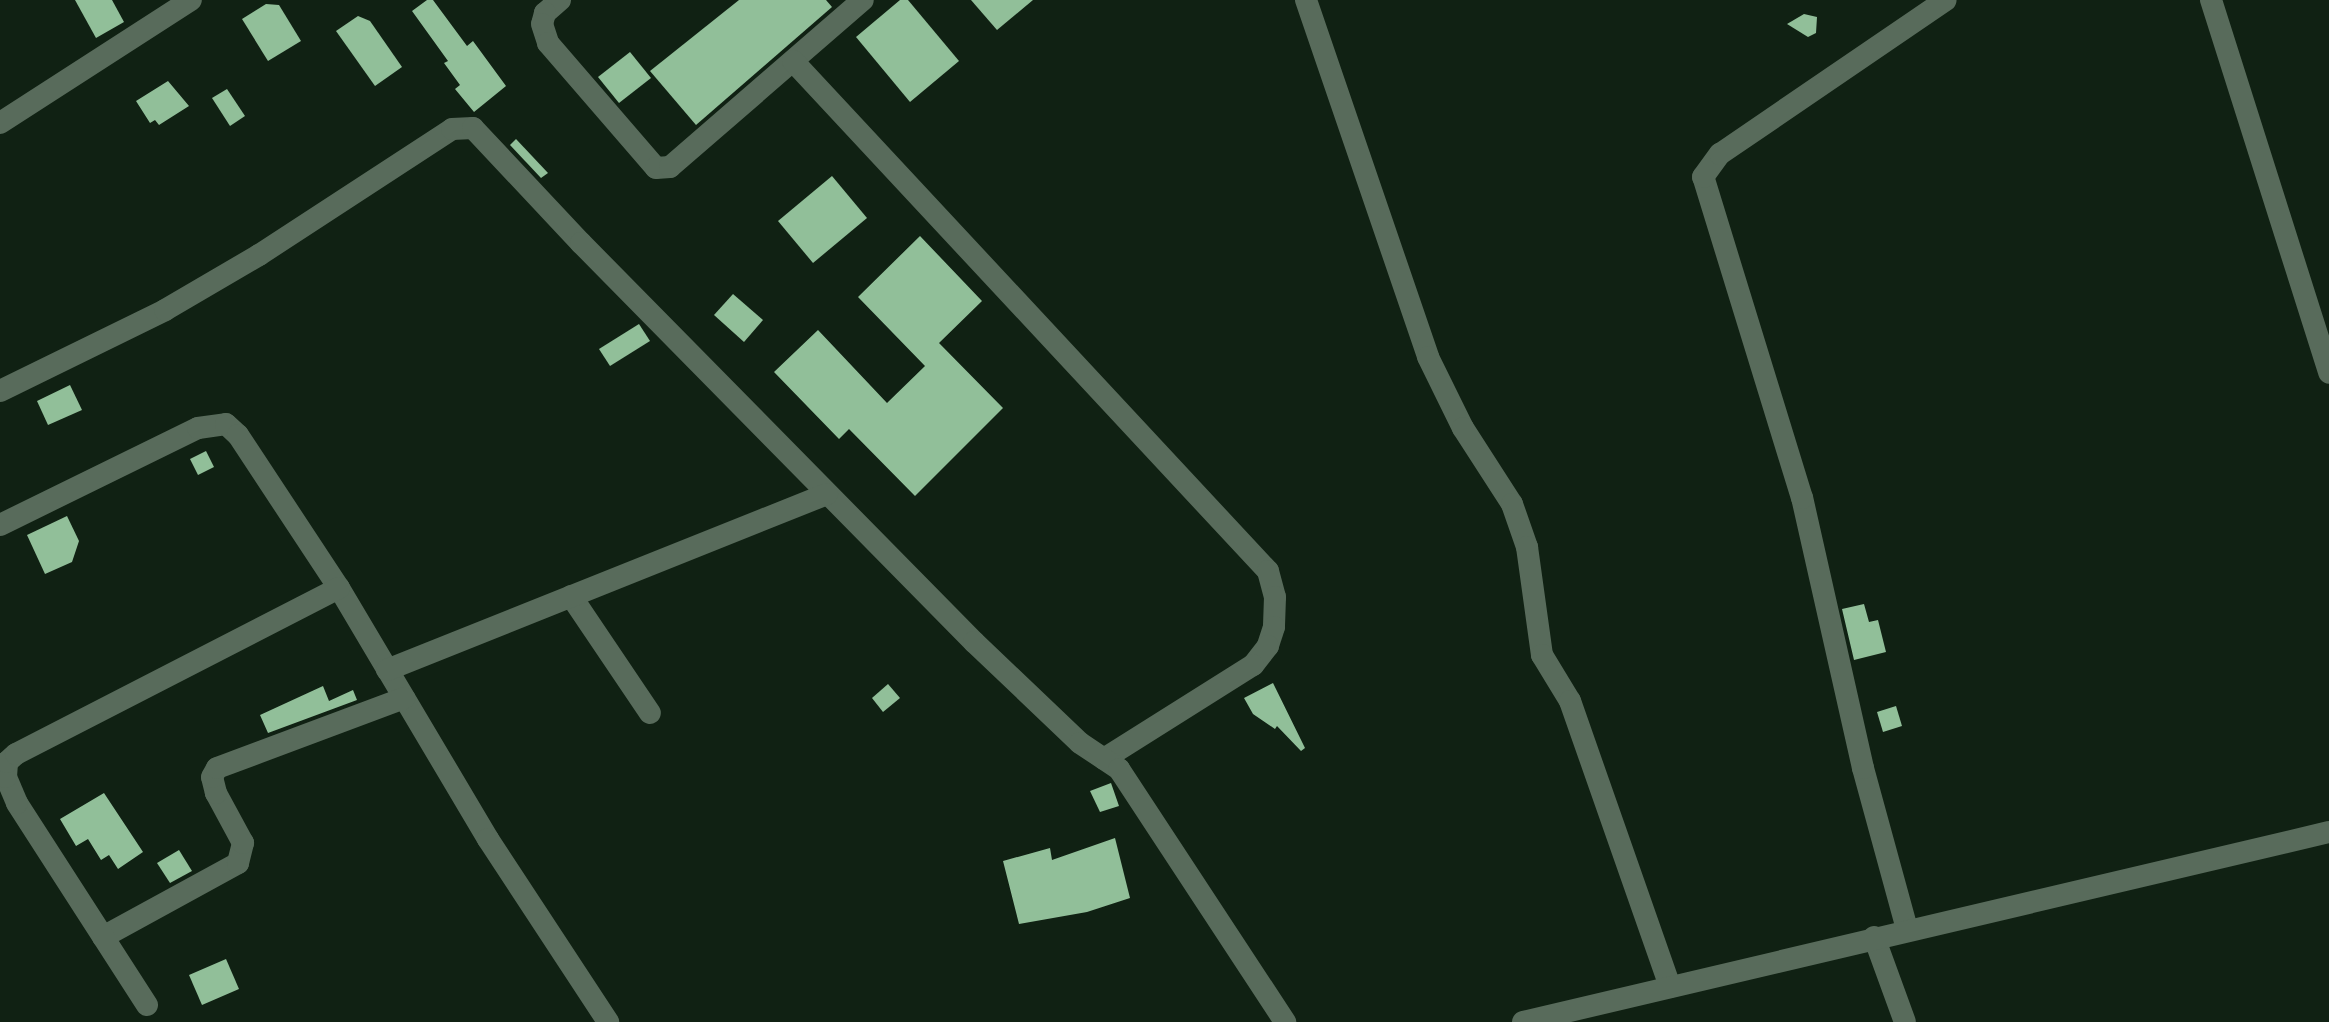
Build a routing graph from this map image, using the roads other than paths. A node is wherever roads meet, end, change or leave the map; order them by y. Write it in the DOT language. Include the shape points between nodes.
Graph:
graph roads {
  1 [pos="191,0"];
  2 [pos="560,0"];
  3 [pos="863,0"];
  4 [pos="1306,0"];
  5 [pos="1946,0"];
  6 [pos="2211,0"];
  7 [pos="793,61"];
  8 [pos="0,123"];
  9 [pos="2328,366"];
  10 [pos="0,391"];
  11 [pos="827,494"];
  12 [pos="0,525"];
  13 [pos="339,588"];
  14 [pos="572,596"];
  15 [pos="387,670"];
  16 [pos="404,698"];
  17 [pos="650,713"];
  18 [pos="1104,759"];
  19 [pos="2329,832"];
  20 [pos="1907,929"];
  21 [pos="103,937"];
  22 [pos="1874,937"];
  23 [pos="1670,987"];
  24 [pos="147,1004"];
  25 [pos="608,1022"];
  26 [pos="1284,1022"];
  27 [pos="1523,1022"];
  28 [pos="1905,1022"];
  1 -- 8 [label="street"];
  2 -- 7 [label="street" via="545,13 548,43 656,168 670,167"];
  3 -- 7 [label="street"];
  4 -- 23 [label="street" via="1428,357 1512,504 1526,547 1542,655 1570,701"];
  5 -- 20 [label="street" via="1720,154 1703,177 1802,498"];
  6 -- 9 [label="street"];
  7 -- 18 [label="street" via="1268,571 1274,627 1254,665"];
  10 -- 11 [label="street" via="165,310 463,125 489,140 581,244"];
  11 -- 14 [label="street"];
  11 -- 18 [label="street" via="987,655"];
  12 -- 13 [label="street" via="198,428 226,424"];
  13 -- 15 [label="street"];
  13 -- 21 [label="street" via="7,762 16,803"];
  14 -- 15 [label="street"];
  14 -- 17 [label="street"];
  15 -- 16 [label="street"];
  16 -- 21 [label="street" via="217,768 216,792 243,843 238,864"];
  16 -- 25 [label="street"];
  18 -- 26 [label="street" via="1136,792"];
  19 -- 20 [label="street"];
  20 -- 22 [label="street"];
  21 -- 24 [label="street"];
  22 -- 23 [label="street"];
  22 -- 28 [label="street"];
  23 -- 27 [label="street"];
}
